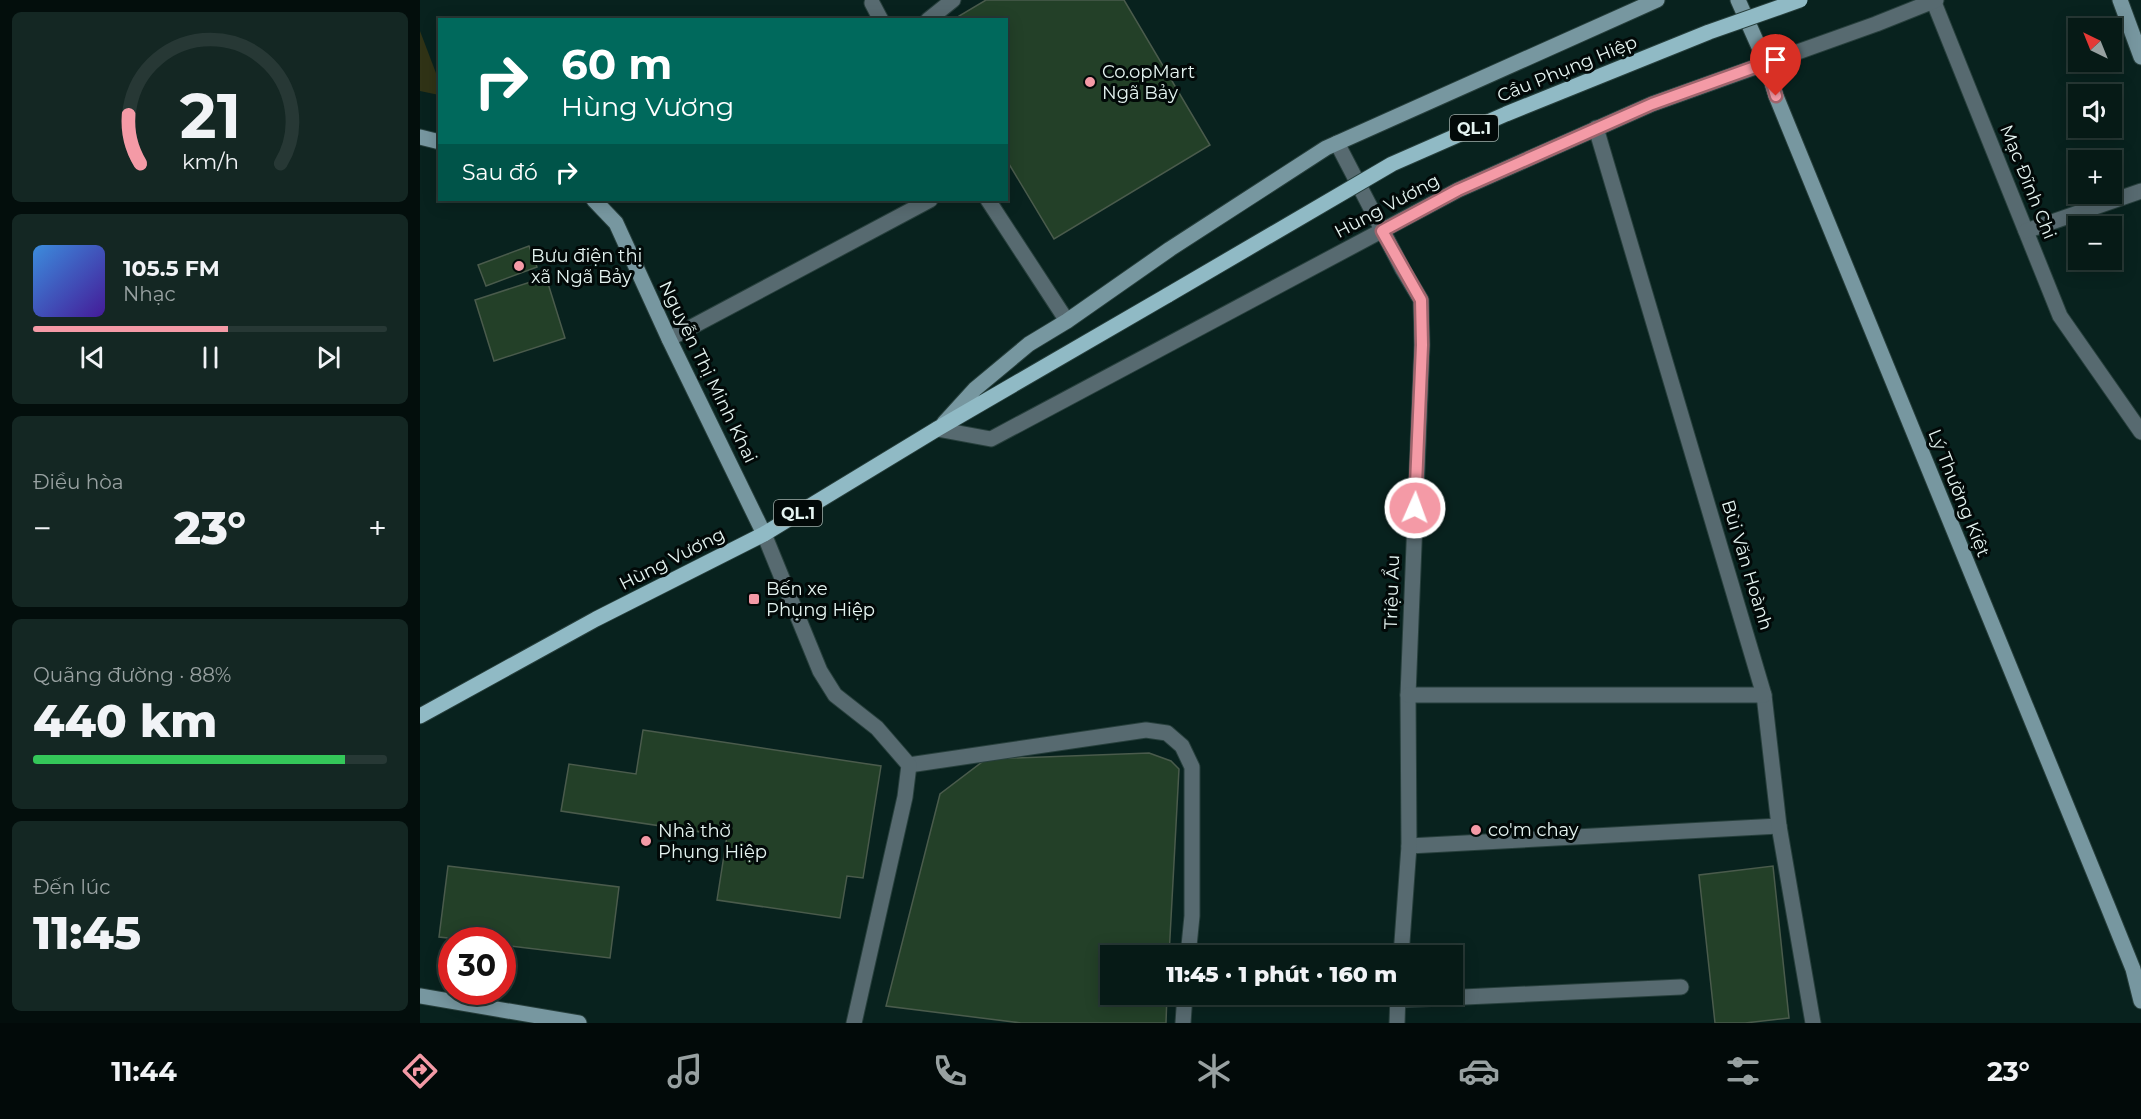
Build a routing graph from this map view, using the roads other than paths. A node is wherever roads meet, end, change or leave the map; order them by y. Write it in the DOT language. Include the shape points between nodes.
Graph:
graph roads {
  1 [pos="953,0"];
  2 [pos="1657,0"];
  3 [pos="1738,0"];
  4 [pos="1800,0"];
  5 [pos="1934,0"];
  6 [pos="2120,0"];
  7 [pos="872,3"];
  8 [pos="880,18"];
  9 [pos="930,18"];
  10 [pos="2141,57"];
  11 [pos="1766,63"];
  12 [pos="1596,128"];
  13 [pos="420,137"];
  14 [pos="438,142"];
  15 [pos="1337,143"];
  16 [pos="2141,191"];
  17 [pos="595,201"];
  18 [pos="928,201"];
  19 [pos="989,201"];
  20 [pos="1382,231"];
  21 [pos="2026,231"];
  22 [pos="1168,295"];
  23 [pos="1067,321"];
  24 [pos="669,339"];
  25 [pos="937,429"];
  26 [pos="2141,432"];
  27 [pos="764,534"];
  28 [pos="1408,695"];
  29 [pos="1764,695"];
  30 [pos="420,716"];
  31 [pos="909,765"];
  32 [pos="1779,826"];
  33 [pos="1409,846"];
  34 [pos="1189,945"];
  35 [pos="1402,945"];
  36 [pos="2137,968"];
  37 [pos="1681,987"];
  38 [pos="1463,995"];
  39 [pos="420,996"];
  40 [pos="2141,1001"];
  41 [pos="1184,1005"];
  42 [pos="1398,1005"];
  43 [pos="579,1023"];
  44 [pos="854,1023"];
  45 [pos="1183,1023"];
  46 [pos="1397,1023"];
  47 [pos="1813,1023"];
  1 -- 9 [label="street"];
  2 -- 15 [label="street, Hùng Vương"];
  3 -- 11 [label="street, Lý Thường Kiệt"];
  4 -- 22 [label="main road, Cầu Phụng Hiệp / QL.1, bridge" via="1709,32 1392,164"];
  5 -- 11 [label="street, Hùng Vương"];
  5 -- 21 [label="street, Mạc Đĩnh Chi"];
  6 -- 10 [label="street"];
  7 -- 8 [label="street"];
  11 -- 12 [label="street, Hùng Vương"];
  11 -- 36 [label="street, Lý Thường Kiệt" via="1776,96"];
  12 -- 20 [label="street, Hùng Vương" via="1458,190"];
  12 -- 29 [label="street, Bùi Văn Hoành"];
  13 -- 14 [label="street"];
  15 -- 20 [label="street, Triệu Ẩu"];
  15 -- 23 [label="street, Hùng Vương" via="1170,249"];
  16 -- 21 [label="street"];
  17 -- 24 [label="street, Nguyễn Thị Minh Khai" via="616,223"];
  18 -- 24 [label="street"];
  19 -- 23 [label="street"];
  20 -- 25 [label="street, Hùng Vương" via="991,439"];
  20 -- 28 [label="street, Triệu Ẩu" via="1421,300"];
  21 -- 26 [label="street, Mạc Đĩnh Chi" via="2060,316"];
  22 -- 25 [label="main road, Hùng Vương / QL.1"];
  23 -- 25 [label="street, Hùng Vương" via="1029,344 975,389"];
  24 -- 27 [label="street, Nguyễn Thị Minh Khai"];
  25 -- 27 [label="main road, Hùng Vương / QL.1"];
  27 -- 30 [label="main road, Hùng Vương / QL.1" via="596,619"];
  27 -- 31 [label="street" via="820,671 835,694 877,728"];
  28 -- 29 [label="street"];
  28 -- 33 [label="street, Triệu Ẩu"];
  29 -- 32 [label="street, Bùi Văn Hoành"];
  31 -- 34 [label="street" via="1146,730 1167,733 1182,746 1192,767"];
  31 -- 44 [label="street"];
  32 -- 33 [label="street"];
  32 -- 47 [label="street, Bùi Văn Hoành"];
  33 -- 35 [label="street, Triệu Ẩu"];
  36 -- 40 [label="street, Lý Thường Kiệt"];
  37 -- 38 [label="street"];
  39 -- 43 [label="street"];
  41 -- 45 [label="street"];
  42 -- 46 [label="street"];
}
